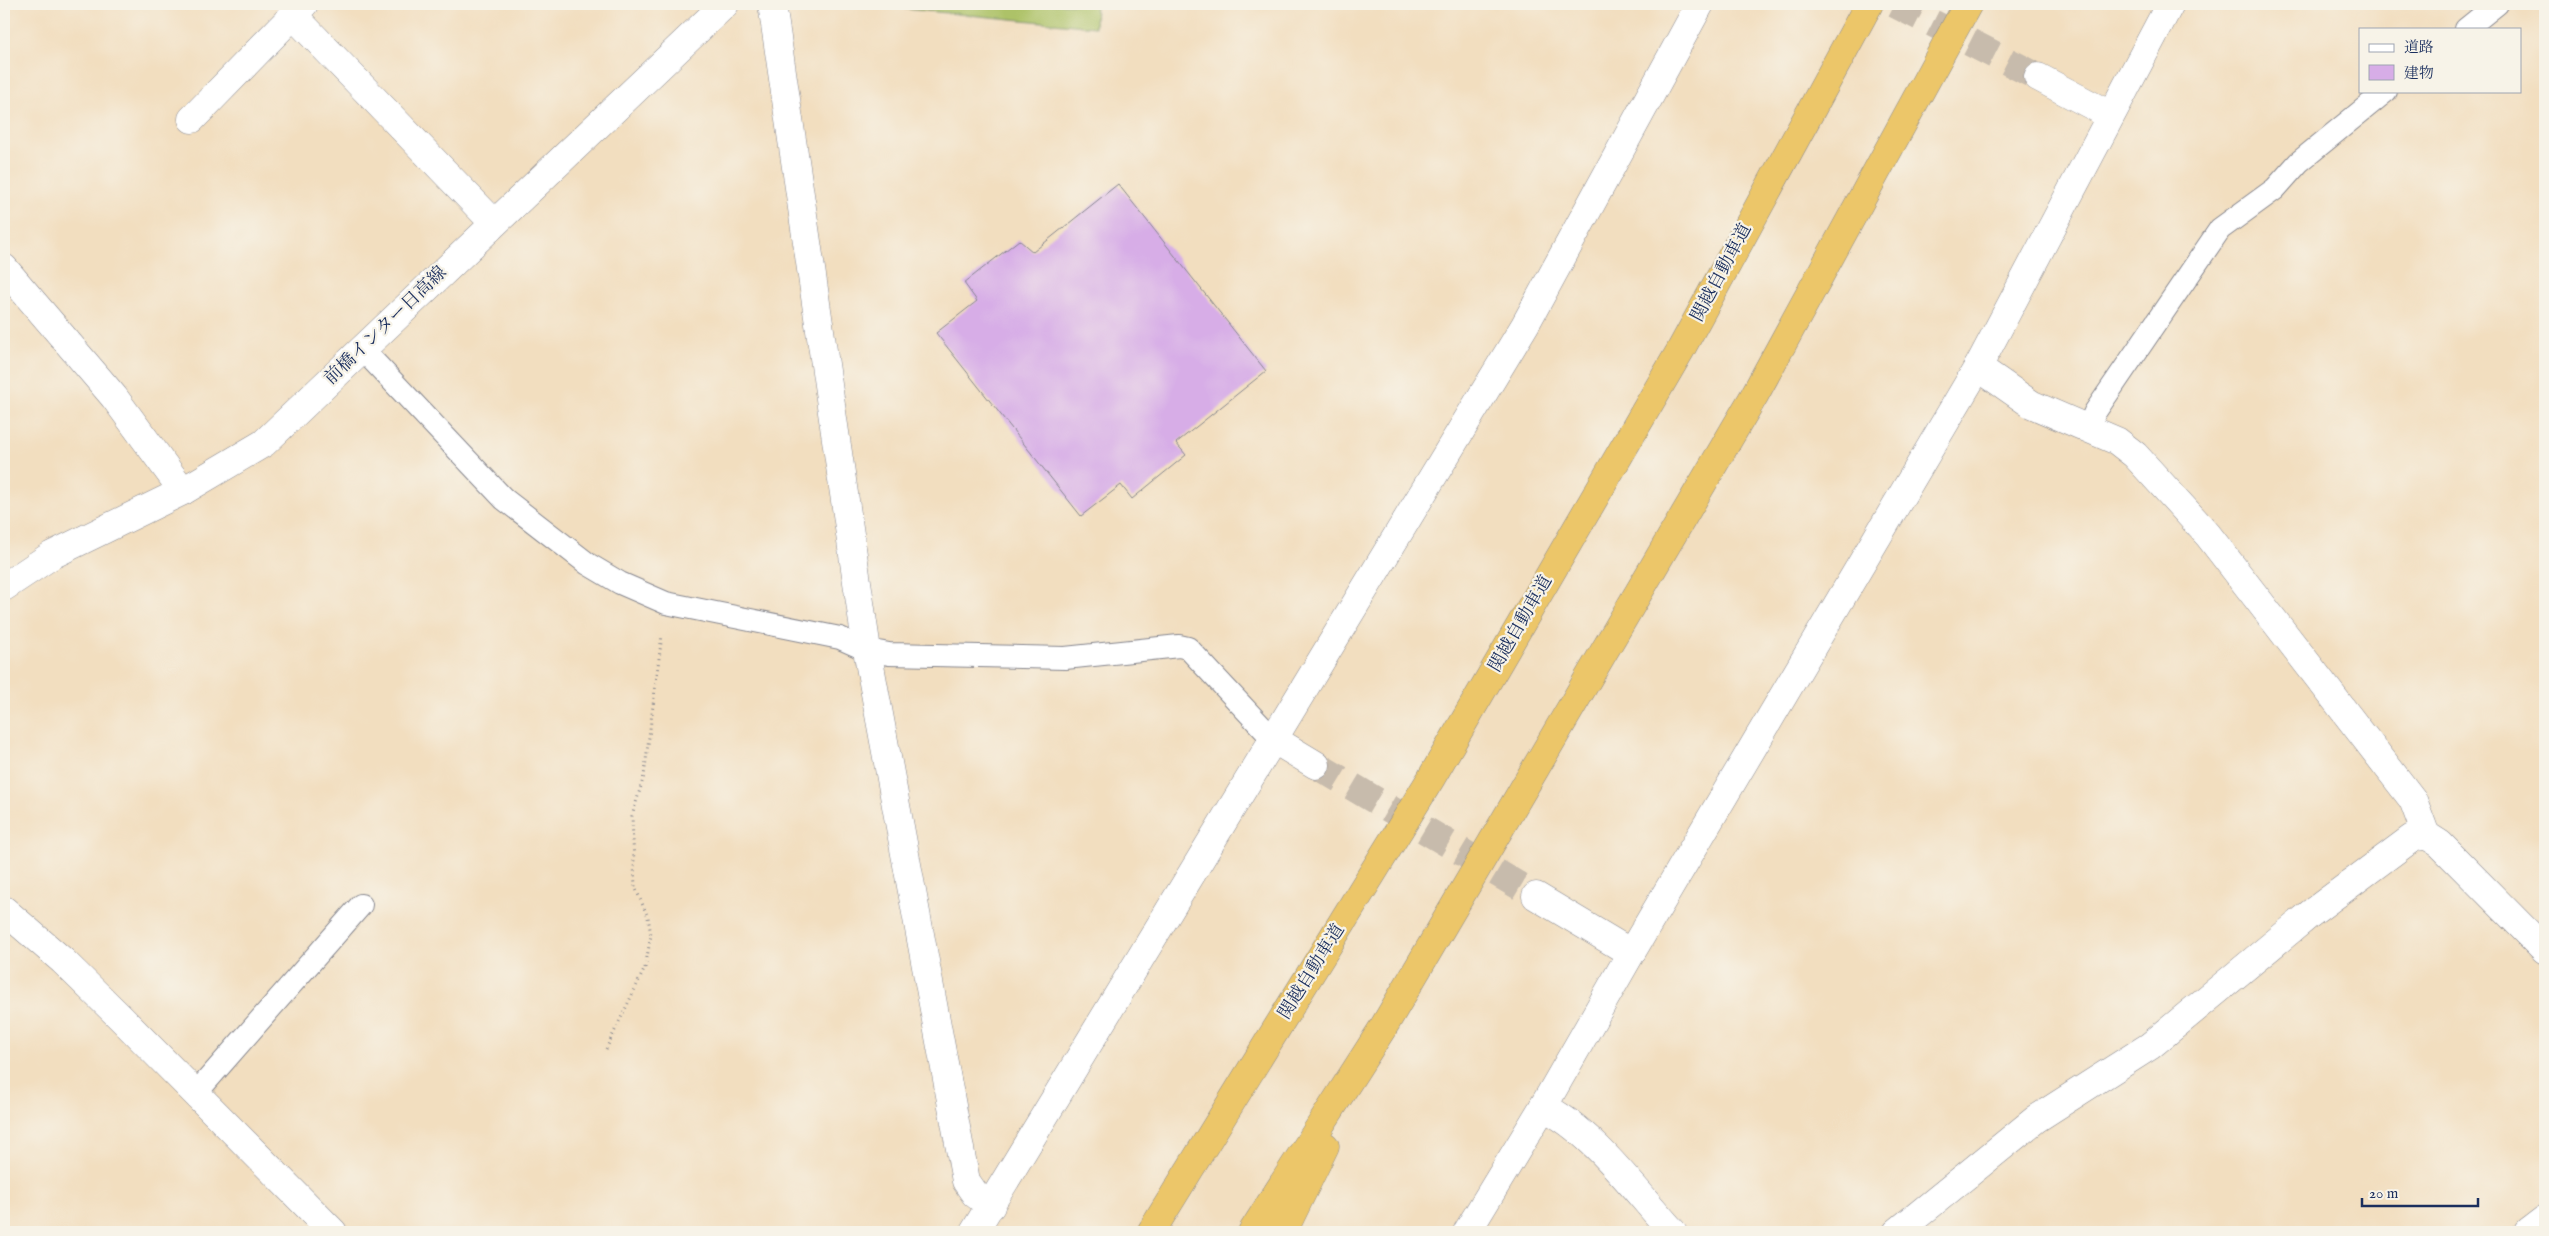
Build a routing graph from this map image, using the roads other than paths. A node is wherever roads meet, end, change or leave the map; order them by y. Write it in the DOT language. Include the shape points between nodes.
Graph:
graph roads {
  1 [pos="725,4"];
  2 [pos="772,4"];
  3 [pos="1700,4"];
  4 [pos="1869,4"];
  5 [pos="1968,4"];
  6 [pos="2170,4"];
  7 [pos="2497,4"];
  8 [pos="298,9"];
  9 [pos="2467,28"];
  10 [pos="2038,77"];
  11 [pos="2385,92"];
  12 [pos="2110,115"];
  13 [pos="192,119"];
  14 [pos="493,222"];
  15 [pos="4,268"];
  16 [pos="363,350"];
  17 [pos="1978,367"];
  18 [pos="2088,428"];
  19 [pos="184,491"];
  20 [pos="4,587"];
  21 [pos="866,650"];
  22 [pos="1274,739"];
  23 [pos="1316,765"];
  24 [pos="2426,835"];
  25 [pos="1536,896"];
  26 [pos="360,905"];
  27 [pos="4,910"];
  28 [pos="2545,950"];
  29 [pos="1632,953"];
  30 [pos="1384,1026"];
  31 [pos="196,1093"];
  32 [pos="1543,1107"];
  33 [pos="990,1206"];
  34 [pos="2545,1219"];
  35 [pos="333,1232"];
  36 [pos="974,1232"];
  37 [pos="1151,1232"];
  38 [pos="1252,1232"];
  39 [pos="1283,1232"];
  40 [pos="1467,1232"];
  41 [pos="1673,1232"];
  42 [pos="1897,1232"];
  43 [pos="2528,1232"];
  1 -- 14 [label="street, 前橋インター日高線"];
  2 -- 21 [label="street"];
  3 -- 22 [label="street" via="1525,325"];
  4 -- 37 [label="highway, 関越自動車道" via="1680,351 1430,780"];
  5 -- 30 [label="highway" via="1754,396"];
  6 -- 12 [label="street"];
  7 -- 9 [label="lane"];
  8 -- 13 [label="street"];
  8 -- 14 [label="street"];
  10 -- 12 [label="street"];
  11 -- 18 [label="lane" via="2305,157 2275,189 2220,229 2095,412"];
  12 -- 17 [label="street"];
  14 -- 16 [label="street, 前橋インター日高線"];
  15 -- 19 [label="street" via="114,397"];
  16 -- 19 [label="street, 前橋インター日高線" via="264,443"];
  16 -- 21 [label="lane" via="504,500 588,564 666,603 840,638"];
  17 -- 18 [label="street" via="2031,404"];
  17 -- 29 [label="street"];
  18 -- 24 [label="street" via="2117,441 2135,455 2208,534 2414,800"];
  19 -- 20 [label="street, 前橋インター日高線" via="52,555"];
  21 -- 22 [label="lane" via="889,654 1065,658 1179,646 1188,648"];
  21 -- 33 [label="street" via="966,1181 974,1194"];
  22 -- 23 [label="street"];
  22 -- 33 [label="street"];
  24 -- 28 [label="street" via="2454,857"];
  24 -- 42 [label="street" via="2412,838 2310,914 2150,1046 2036,1119"];
  25 -- 29 [label="street"];
  26 -- 31 [label="lane"];
  27 -- 31 [label="street" via="63,961"];
  29 -- 32 [label="street"];
  30 -- 38 [label="highway"];
  30 -- 39 [label="highway"];
  31 -- 35 [label="street"];
  32 -- 40 [label="street"];
  32 -- 41 [label="street" via="1559,1115 1602,1152"];
  33 -- 36 [label="street"];
  34 -- 43 [label="street"];
}
